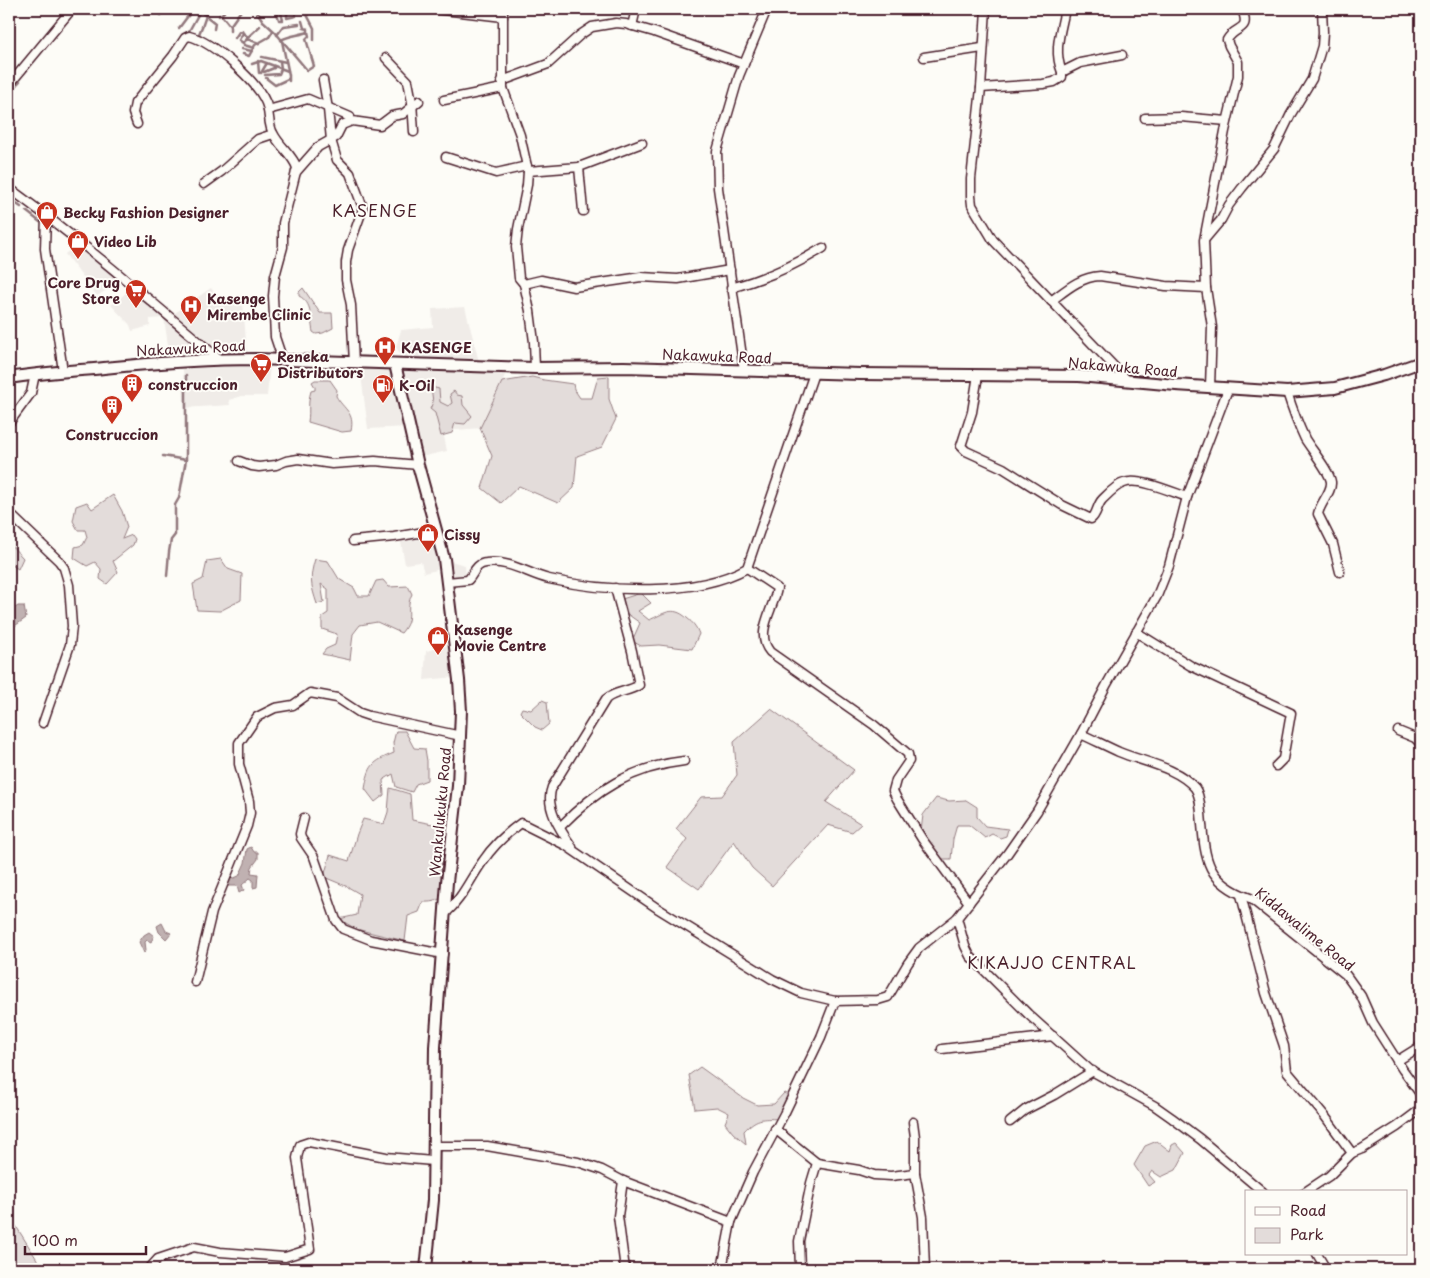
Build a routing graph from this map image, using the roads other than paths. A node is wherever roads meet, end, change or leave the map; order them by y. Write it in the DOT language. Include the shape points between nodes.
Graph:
graph roads {
  1 [pos="72,9"];
  2 [pos="435,9"];
  3 [pos="636,9"];
  4 [pos="767,9"];
  5 [pos="986,9"];
  6 [pos="1065,9"];
  7 [pos="1242,9"];
  8 [pos="1322,9"];
  9 [pos="503,13"];
  10 [pos="632,26"];
  11 [pos="982,48"];
  12 [pos="1122,55"];
  13 [pos="924,57"];
  14 [pos="386,58"];
  15 [pos="744,64"];
  16 [pos="1062,72"];
  17 [pos="323,80"];
  18 [pos="503,84"];
  19 [pos="9,86"];
  20 [pos="980,88"];
  21 [pos="444,100"];
  22 [pos="420,101"];
  23 [pos="328,107"];
  24 [pos="268,110"];
  25 [pos="350,117"];
  26 [pos="1145,118"];
  27 [pos="1227,121"];
  28 [pos="137,124"];
  29 [pos="414,132"];
  30 [pos="273,134"];
  31 [pos="331,140"];
  32 [pos="642,143"];
  33 [pos="446,157"];
  34 [pos="579,167"];
  35 [pos="527,169"];
  36 [pos="296,172"];
  37 [pos="204,184"];
  38 [pos="9,188"];
  39 [pos="583,211"];
  40 [pos="46,215"];
  41 [pos="1204,240"];
  42 [pos="823,248"];
  43 [pos="730,270"];
  44 [pos="524,284"];
  45 [pos="731,288"];
  46 [pos="1206,288"];
  47 [pos="1051,301"];
  48 [pos="219,359"];
  49 [pos="283,360"];
  50 [pos="1421,362"];
  51 [pos="354,363"];
  52 [pos="395,364"];
  53 [pos="535,368"];
  54 [pos="744,370"];
  55 [pos="63,371"];
  56 [pos="814,372"];
  57 [pos="35,374"];
  58 [pos="978,375"];
  59 [pos="9,378"];
  60 [pos="1128,380"];
  61 [pos="1210,387"];
  62 [pos="1228,388"];
  63 [pos="1287,392"];
  64 [pos="9,423"];
  65 [pos="239,461"];
  66 [pos="418,465"];
  67 [pos="1188,497"];
  68 [pos="9,513"];
  69 [pos="436,530"];
  70 [pos="353,541"];
  71 [pos="747,568"];
  72 [pos="1340,572"];
  73 [pos="447,582"];
  74 [pos="615,588"];
  75 [pos="1136,632"];
  76 [pos="42,723"];
  77 [pos="1398,731"];
  78 [pos="1081,734"];
  79 [pos="461,736"];
  80 [pos="1421,744"];
  81 [pos="684,761"];
  82 [pos="1276,766"];
  83 [pos="304,818"];
  84 [pos="560,827"];
  85 [pos="574,850"];
  86 [pos="1241,895"];
  87 [pos="969,903"];
  88 [pos="445,914"];
  89 [pos="957,918"];
  90 [pos="443,954"];
  91 [pos="195,982"];
  92 [pos="835,1001"];
  93 [pos="1053,1036"];
  94 [pos="1421,1046"];
  95 [pos="942,1049"];
  96 [pos="1397,1061"];
  97 [pos="1093,1072"];
  98 [pos="1421,1095"];
  99 [pos="1421,1109"];
  100 [pos="913,1122"];
  101 [pos="1010,1122"];
  102 [pos="776,1129"];
  103 [pos="433,1146"];
  104 [pos="1352,1153"];
  105 [pos="434,1161"];
  106 [pos="817,1163"];
  107 [pos="916,1173"];
  108 [pos="623,1181"];
  109 [pos="1261,1190"];
  110 [pos="1308,1190"];
  111 [pos="731,1222"];
  112 [pos="1318,1256"];
  113 [pos="149,1269"];
  114 [pos="426,1269"];
  115 [pos="625,1269"];
  116 [pos="722,1269"];
  117 [pos="800,1269"];
  118 [pos="925,1269"];
  119 [pos="1326,1269"];
  1 -- 19 [label="street"];
  2 -- 9 [label="street"];
  3 -- 10 [label="street"];
  4 -- 15 [label="street"];
  5 -- 11 [label="street"];
  6 -- 16 [label="street" via="1058,35 1058,63"];
  7 -- 27 [label="street" via="1245,23 1228,40 1238,62 1238,76"];
  8 -- 41 [label="street" via="1322,46 1312,79 1274,149"];
  9 -- 18 [label="street"];
  10 -- 15 [label="street"];
  10 -- 18 [label="street" via="616,23 592,27 548,64"];
  11 -- 13 [label="street"];
  11 -- 20 [label="street"];
  12 -- 16 [label="street" via="1080,63"];
  14 -- 29 [label="street" via="408,81"];
  15 -- 43 [label="street" via="717,151 718,188"];
  16 -- 20 [label="street" via="1062,77 1044,84"];
  17 -- 23 [label="street"];
  18 -- 21 [label="street"];
  18 -- 35 [label="street" via="520,135"];
  20 -- 47 [label="street" via="972,205 993,240"];
  22 -- 31 [label="street" via="380,125 352,121 342,125"];
  23 -- 24 [label="street" via="308,99"];
  23 -- 25 [label="street"];
  23 -- 31 [label="street"];
  24 -- 28 [label="street" via="262,96 241,70 190,36 185,38 136,103 133,113"];
  24 -- 30 [label="street"];
  26 -- 27 [label="street"];
  27 -- 41 [label="street"];
  30 -- 36 [label="street" via="293,160"];
  30 -- 37 [label="street" via="258,139"];
  31 -- 36 [label="street" via="318,147"];
  31 -- 51 [label="street" via="338,160 350,173 363,208 346,262"];
  32 -- 34 [label="street"];
  33 -- 35 [label="street" via="496,173"];
  34 -- 35 [label="street"];
  34 -- 39 [label="street"];
  35 -- 44 [label="street" via="516,247 520,278"];
  36 -- 49 [label="street" via="283,223 283,247 273,296 275,337"];
  38 -- 40 [label="street"];
  40 -- 48 [label="street"];
  40 -- 55 [label="street" via="45,249"];
  41 -- 46 [label="street"];
  42 -- 45 [label="street" via="796,263"];
  43 -- 44 [label="street" via="678,279 641,277 574,287 541,280"];
  43 -- 45 [label="street"];
  44 -- 53 [label="street"];
  45 -- 54 [label="street"];
  46 -- 47 [label="street" via="1090,276"];
  46 -- 61 [label="street" via="1212,327"];
  47 -- 60 [label="street"];
  48 -- 49 [label="main road, Nakawuka Road"];
  48 -- 55 [label="main road, Nakawuka Road"];
  49 -- 51 [label="main road, Nakawuka Road"];
  50 -- 63 [label="main road, Nakawuka Road" via="1384,376 1335,388"];
  51 -- 52 [label="main road, Nakawuka Road"];
  52 -- 53 [label="main road, Nakawuka Road"];
  52 -- 66 [label="main road, Wankulukuku Road"];
  53 -- 54 [label="main road, Nakawuka Road"];
  54 -- 56 [label="main road, Nakawuka Road"];
  55 -- 57 [label="main road, Nakawuka Road"];
  56 -- 58 [label="main road, Nakawuka Road"];
  56 -- 71 [label="street"];
  57 -- 59 [label="main road, Nakawuka Road"];
  57 -- 64 [label="street" via="31,393"];
  58 -- 60 [label="main road, Nakawuka Road"];
  58 -- 67 [label="street" via="972,412 961,446 963,449 1003,468 1091,519 1101,501 1126,482 1139,482"];
  60 -- 61 [label="main road, Nakawuka Road"];
  61 -- 62 [label="main road, Nakawuka Road"];
  62 -- 63 [label="main road, Nakawuka Road"];
  62 -- 67 [label="street"];
  63 -- 72 [label="street" via="1306,439 1330,476 1330,487 1318,514 1333,544"];
  65 -- 66 [label="street" via="259,467 293,459 332,464 375,461"];
  66 -- 69 [label="main road, Wankulukuku Road"];
  67 -- 75 [label="street" via="1169,566 1157,596"];
  68 -- 76 [label="street" via="64,568 70,586 70,644"];
  69 -- 70 [label="street"];
  69 -- 73 [label="main road, Wankulukuku Road"];
  71 -- 74 [label="street" via="706,583"];
  71 -- 87 [label="street" via="778,588 764,629 765,646 770,652 874,725 908,754 910,761 896,780 893,791 896,799"];
  73 -- 74 [label="street" via="468,580 478,565 487,562 517,566 549,579"];
  73 -- 79 [label="main road, Wankulukuku Road" via="459,680"];
  74 -- 84 [label="street" via="639,686 606,699 552,787 550,804"];
  75 -- 78 [label="street"];
  75 -- 82 [label="street" via="1191,666 1291,713 1283,758"];
  77 -- 80 [label="street" via="1416,738"];
  78 -- 86 [label="street, Kiddawalime Road" via="1171,771 1195,789 1208,865 1213,875"];
  78 -- 87 [label="street" via="1037,811"];
  79 -- 88 [label="main road, Wankulukuku Road"];
  79 -- 91 [label="street" via="369,716 337,698 310,693 293,705 275,708 257,717 239,743 238,754 250,814 212,912"];
  81 -- 84 [label="street" via="654,767 604,789"];
  83 -- 90 [label="street" via="301,838 314,857 336,920 343,929 371,940"];
  84 -- 85 [label="street"];
  85 -- 88 [label="street" via="521,823 484,859 456,905"];
  85 -- 92 [label="street" via="657,908 772,978 801,993"];
  86 -- 96 [label="street, Kiddawalime Road" via="1250,898 1346,975"];
  86 -- 104 [label="street" via="1263,984 1284,1046 1287,1071"];
  87 -- 89 [label="street"];
  88 -- 90 [label="main road, Wankulukuku Road"];
  89 -- 92 [label="street" via="919,948 888,997"];
  89 -- 93 [label="street" via="970,956"];
  90 -- 103 [label="main road, Wankulukuku Road" via="435,1046"];
  92 -- 102 [label="street"];
  93 -- 95 [label="street"];
  93 -- 97 [label="street"];
  94 -- 96 [label="street"];
  96 -- 98 [label="street, Kiddawalime Road"];
  97 -- 101 [label="street" via="1025,1110"];
  97 -- 109 [label="street" via="1155,1106 1200,1138"];
  99 -- 104 [label="street"];
  100 -- 107 [label="street"];
  102 -- 106 [label="street"];
  102 -- 111 [label="street"];
  103 -- 105 [label="main road, Wankulukuku Road"];
  103 -- 108 [label="street" via="487,1146 589,1165"];
  104 -- 110 [label="street" via="1329,1176"];
  105 -- 113 [label="street" via="309,1142 300,1145 297,1158 310,1249 285,1257 194,1247 158,1259"];
  105 -- 114 [label="main road, Wankulukuku Road" via="434,1200"];
  106 -- 107 [label="street" via="874,1175"];
  106 -- 117 [label="street" via="799,1241"];
  107 -- 118 [label="street"];
  108 -- 111 [label="street"];
  108 -- 115 [label="street" via="618,1216"];
  111 -- 116 [label="street"];
  112 -- 119 [label="street"];
}
